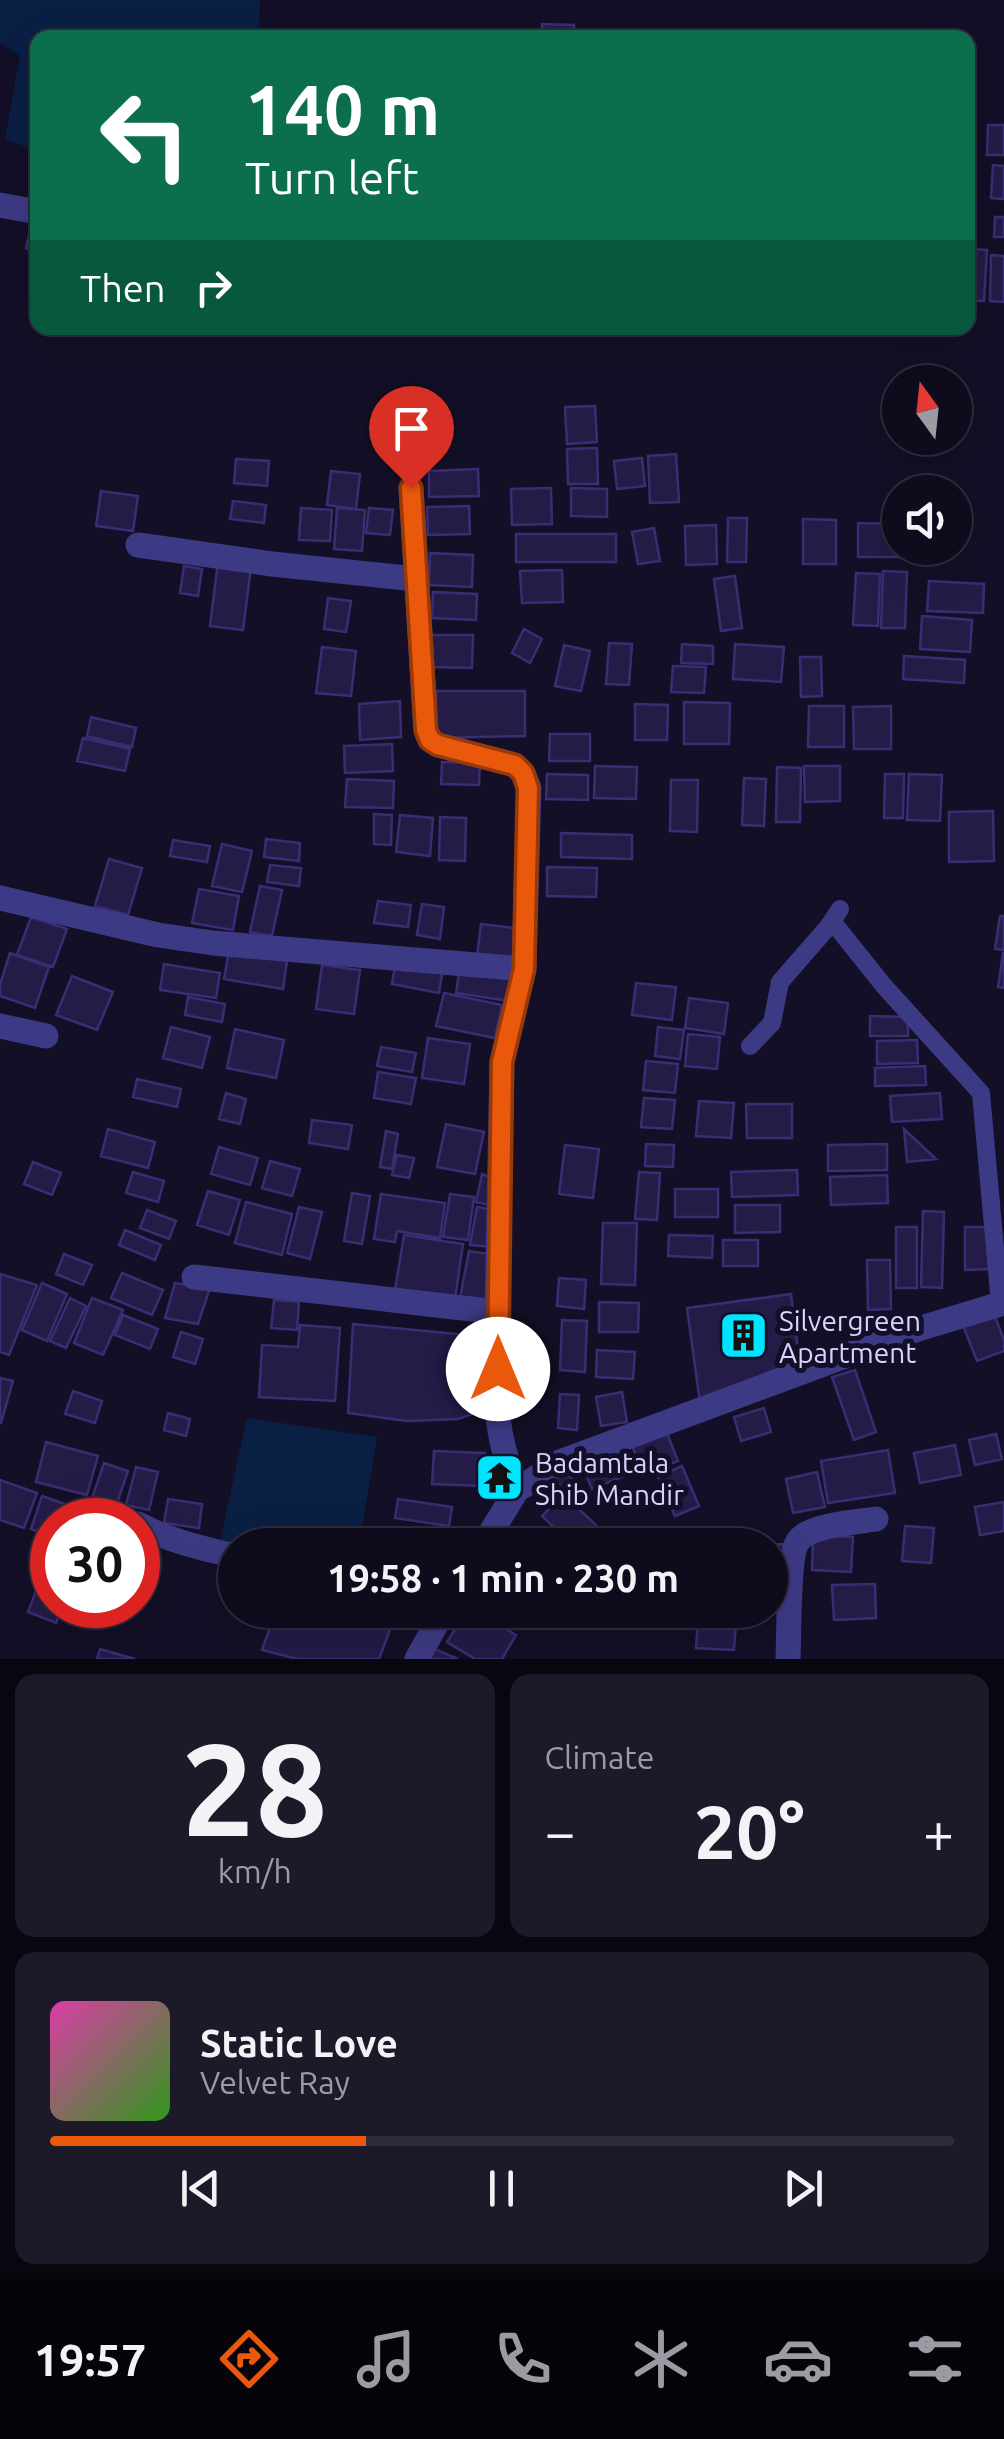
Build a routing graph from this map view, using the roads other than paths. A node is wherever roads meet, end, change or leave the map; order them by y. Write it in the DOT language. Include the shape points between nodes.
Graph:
graph roads {
  1 [pos="0,205"];
  2 [pos="30,211"];
  3 [pos="411,488"];
  4 [pos="138,546"];
  5 [pos="416,579"];
  6 [pos="0,898"];
  7 [pos="524,969"];
  8 [pos="0,1026"];
  9 [pos="46,1036"];
  10 [pos="750,1046"];
  11 [pos="194,1277"];
  12 [pos="1002,1304"];
  13 [pos="497,1312"];
  14 [pos="517,1490"];
  15 [pos="876,1518"];
  16 [pos="494,1528"];
  17 [pos="160,1535"];
  18 [pos="218,1552"];
  19 [pos="434,1628"];
  20 [pos="417,1659"];
  21 [pos="788,1659"];
  1 -- 2 [label="street"];
  3 -- 5 [label="street"];
  4 -- 5 [label="street"];
  5 -- 7 [label="street" via="430,740 515,765 528,788"];
  6 -- 7 [label="street" via="158,935"];
  7 -- 13 [label="street" via="502,1062"];
  8 -- 9 [label="street"];
  10 -- 12 [label="lane" via="772,1023 780,982 836,915 884,986 980,1093"];
  11 -- 13 [label="street"];
  12 -- 14 [label="street" via="560,1462"];
  13 -- 14 [label="street" via="496,1400 502,1449"];
  14 -- 16 [label="street"];
  15 -- 21 [label="street" via="816,1530 798,1541"];
  17 -- 18 [label="street"];
  19 -- 20 [label="street"];
}
